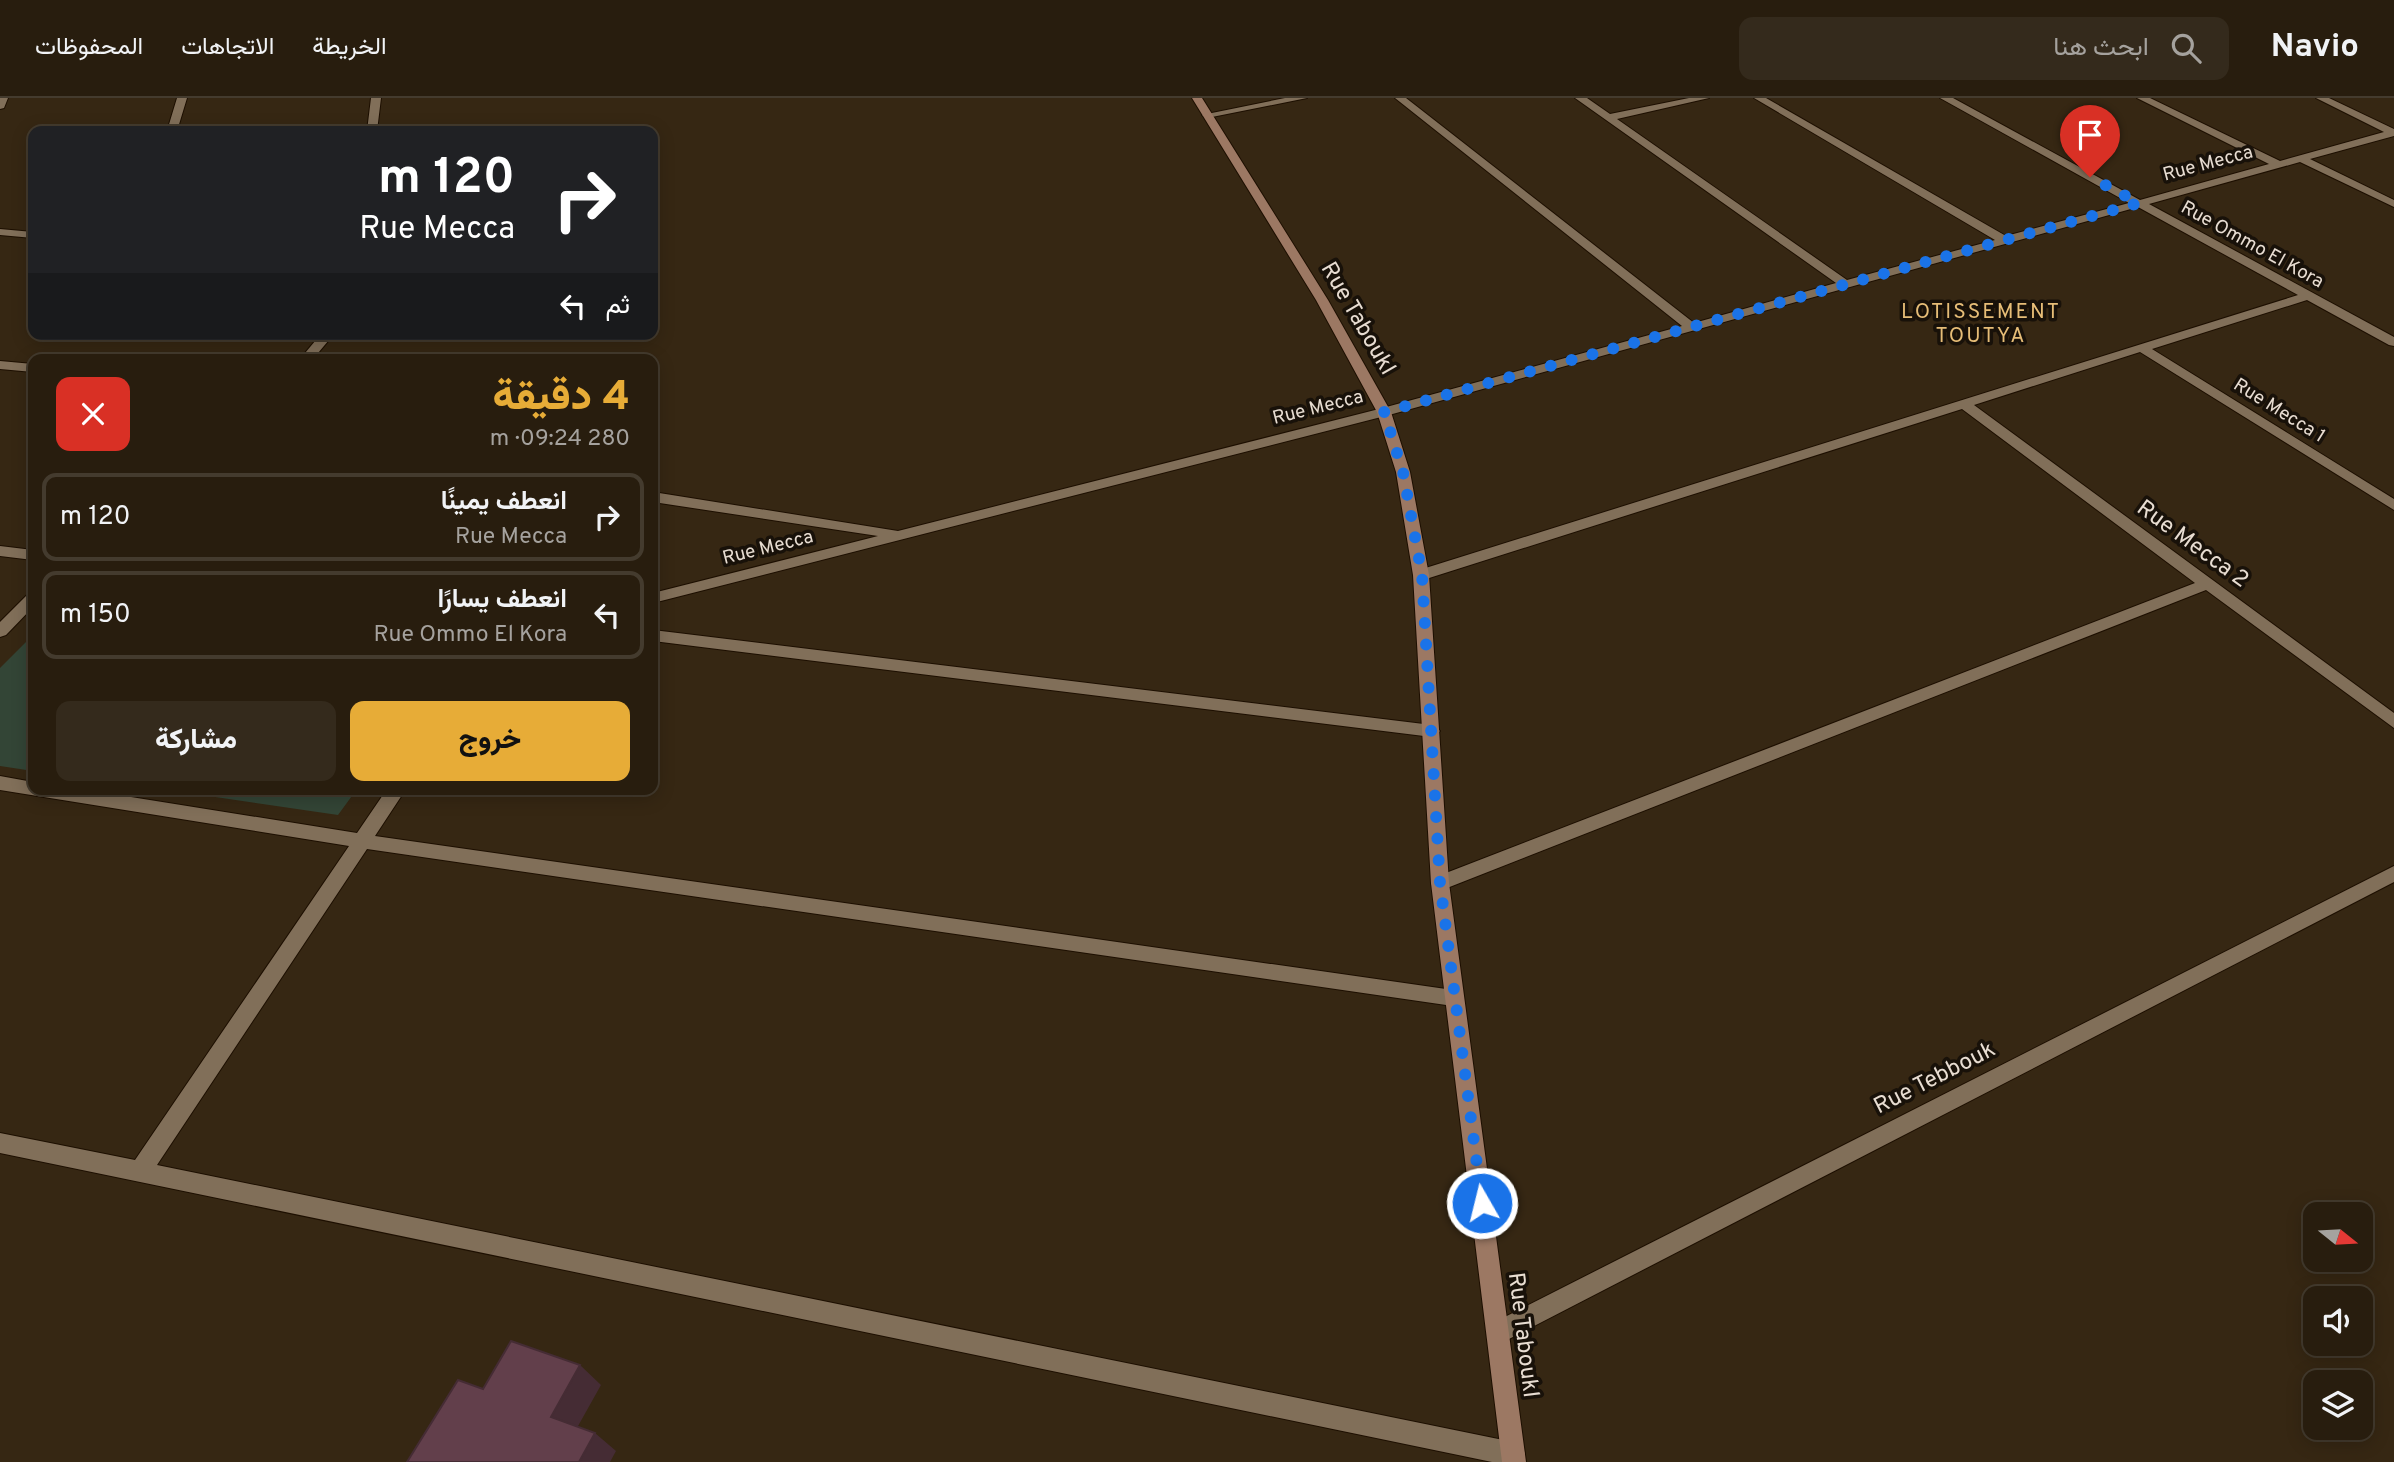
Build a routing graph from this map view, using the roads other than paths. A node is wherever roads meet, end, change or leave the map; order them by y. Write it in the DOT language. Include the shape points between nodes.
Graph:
graph roads {
  1 [pos="4,98"];
  2 [pos="182,98"];
  3 [pos="376,98"];
  4 [pos="1197,98"];
  5 [pos="1302,98"];
  6 [pos="1400,98"];
  7 [pos="1580,98"];
  8 [pos="1704,98"];
  9 [pos="1759,98"];
  10 [pos="1945,98"];
  11 [pos="2142,98"];
  12 [pos="2321,98"];
  13 [pos="0,106"];
  14 [pos="1207,115"];
  15 [pos="1608,118"];
  16 [pos="174,126"];
  17 [pos="373,126"];
  18 [pos="2394,133"];
  19 [pos="2301,159"];
  20 [pos="2279,164"];
  21 [pos="2139,203"];
  22 [pos="2394,204"];
  23 [pos="0,232"];
  24 [pos="28,235"];
  25 [pos="2004,240"];
  26 [pos="1846,285"];
  27 [pos="2309,295"];
  28 [pos="1690,326"];
  29 [pos="323,340"];
  30 [pos="2394,342"];
  31 [pos="2145,350"];
  32 [pos="310,354"];
  33 [pos="0,365"];
  34 [pos="28,368"];
  35 [pos="1964,404"];
  36 [pos="1384,412"];
  37 [pos="658,498"];
  38 [pos="2394,505"];
  39 [pos="899,534"];
  40 [pos="0,551"];
  41 [pos="28,554"];
  42 [pos="1422,575"];
  43 [pos="2207,584"];
  44 [pos="658,597"];
  45 [pos="28,603"];
  46 [pos="0,631"];
  47 [pos="658,636"];
  48 [pos="2394,722"];
  49 [pos="1432,731"];
  50 [pos="0,783"];
  51 [pos="28,788"];
  52 [pos="73,795"];
  53 [pos="393,795"];
  54 [pos="361,841"];
  55 [pos="2394,873"];
  56 [pos="1440,883"];
  57 [pos="1453,997"];
  58 [pos="0,1143"];
  59 [pos="141,1170"];
  60 [pos="1499,1332"];
  61 [pos="1514,1458"];
  1 -- 13 [label="street"];
  2 -- 16 [label="street"];
  3 -- 17 [label="street"];
  4 -- 14 [label="street, Rue Taboukl"];
  5 -- 14 [label="street"];
  6 -- 28 [label="street"];
  7 -- 15 [label="street"];
  8 -- 15 [label="street"];
  9 -- 25 [label="street"];
  10 -- 21 [label="street, Rue Ommo El Kora"];
  11 -- 20 [label="street"];
  12 -- 18 [label="street"];
  14 -- 36 [label="street, Rue Taboukl" via="1322,300"];
  15 -- 26 [label="street"];
  18 -- 19 [label="street, Rue Mecca"];
  19 -- 20 [label="street, Rue Mecca"];
  19 -- 22 [label="street"];
  20 -- 21 [label="street, Rue Mecca"];
  21 -- 25 [label="street, Rue Mecca"];
  21 -- 27 [label="street, Rue Ommo El Kora"];
  23 -- 24 [label="street"];
  25 -- 26 [label="street, Rue Mecca"];
  26 -- 28 [label="street, Rue Mecca"];
  27 -- 30 [label="street, Rue Ommo El Kora"];
  27 -- 31 [label="street"];
  28 -- 36 [label="street, Rue Mecca"];
  29 -- 32 [label="street"];
  31 -- 35 [label="street"];
  31 -- 38 [label="street, Rue Mecca 1"];
  33 -- 34 [label="street"];
  35 -- 42 [label="street"];
  35 -- 43 [label="street, Rue Mecca 2"];
  36 -- 39 [label="street, Rue Mecca"];
  36 -- 42 [label="street, Rue Taboukl" via="1403,472"];
  37 -- 39 [label="street"];
  39 -- 44 [label="street, Rue Mecca"];
  40 -- 41 [label="street"];
  42 -- 49 [label="street, Rue Taboukl"];
  43 -- 48 [label="street, Rue Mecca 2"];
  43 -- 56 [label="street"];
  45 -- 46 [label="street"];
  47 -- 49 [label="street"];
  49 -- 56 [label="street, Rue Taboukl"];
  50 -- 51 [label="street"];
  52 -- 54 [label="street"];
  53 -- 54 [label="street"];
  54 -- 57 [label="street"];
  54 -- 59 [label="street"];
  55 -- 60 [label="street, Rue Tebbouk"];
  56 -- 57 [label="street, Rue Taboukl"];
  57 -- 60 [label="street, Rue Taboukl"];
  58 -- 59 [label="street"];
  59 -- 61 [label="street"];
  60 -- 61 [label="street, Rue Taboukl"];
}
